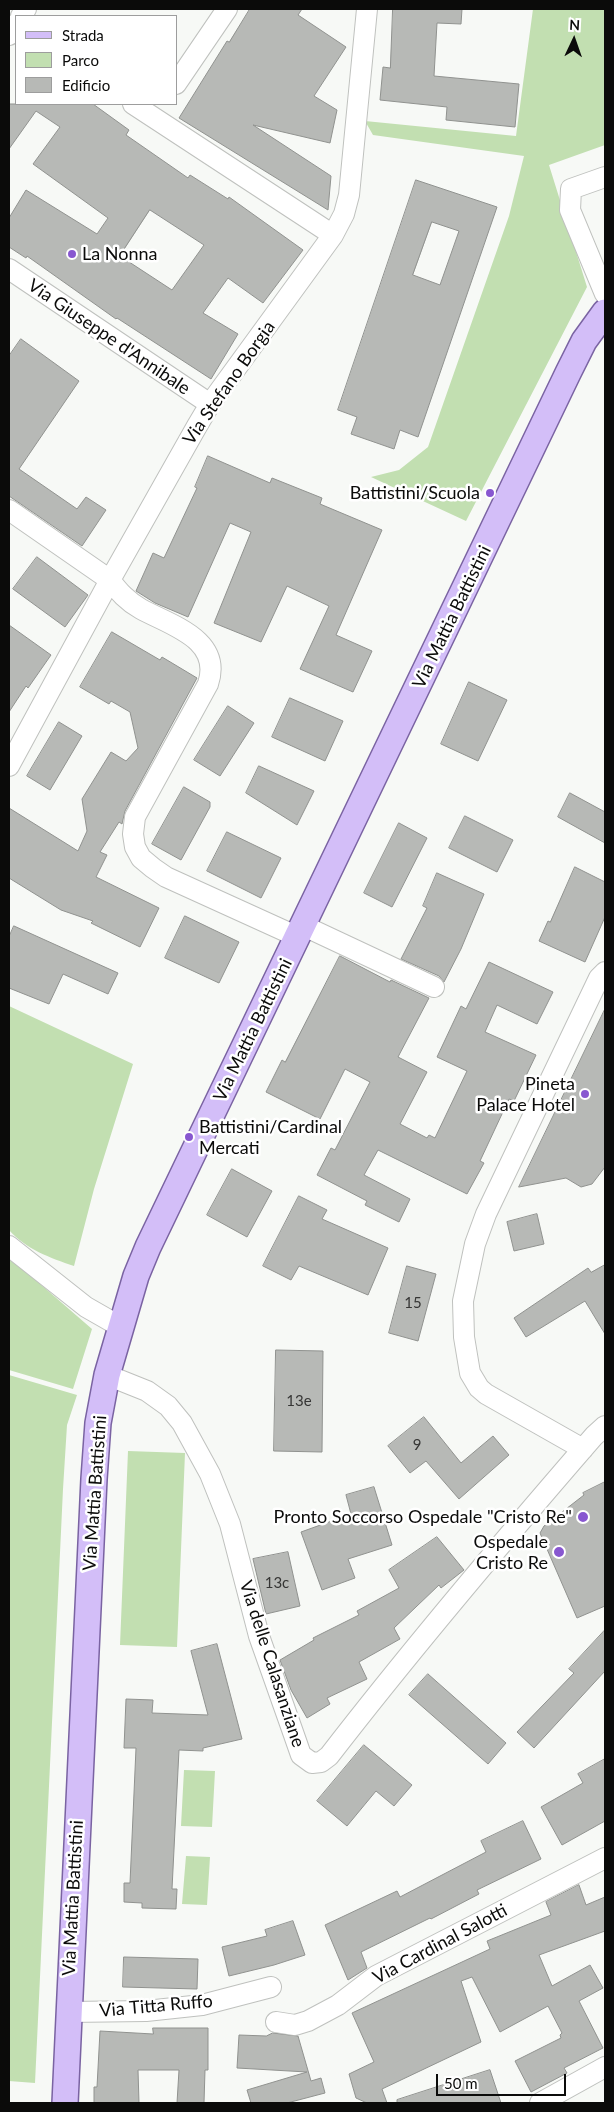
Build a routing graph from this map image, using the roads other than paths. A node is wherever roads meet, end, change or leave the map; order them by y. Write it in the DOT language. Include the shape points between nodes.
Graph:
graph roads {
  1 [pos="227,9"];
  2 [pos="367,9"];
  3 [pos="178,81"];
  4 [pos="137,105"];
  5 [pos="158,111"];
  6 [pos="605,178"];
  7 [pos="333,235"];
  8 [pos="9,268"];
  9 [pos="605,294"];
  10 [pos="605,312"];
  11 [pos="210,404"];
  12 [pos="9,510"];
  13 [pos="110,580"];
  14 [pos="9,766"];
  15 [pos="301,932"];
  16 [pos="605,972"];
  17 [pos="434,987"];
  18 [pos="9,1246"];
  19 [pos="121,1327"];
  20 [pos="107,1375"];
  21 [pos="605,1426"];
  22 [pos="583,1449"];
  23 [pos="605,1858"];
  24 [pos="271,1987"];
  25 [pos="68,2012"];
  26 [pos="276,2022"];
  27 [pos="605,2067"];
  28 [pos="65,2103"];
  29 [pos="540,2103"];
  1 -- 3 [label="street"];
  2 -- 7 [label="street, Via Stefano Borgia" via="349,195"];
  4 -- 5 [label="street"];
  5 -- 7 [label="street"];
  6 -- 9 [label="street" via="572,190 570,210"];
  7 -- 11 [label="street, Via Stefano Borgia"];
  8 -- 11 [label="street, Via Giuseppe d'Annibale"];
  10 -- 15 [label="main road, Via Mattia Battistini" via="584,341 568,373"];
  11 -- 13 [label="street, Via Stefano Borgia"];
  12 -- 13 [label="street"];
  13 -- 14 [label="street, Via Stefano Borgia"];
  13 -- 15 [label="street" via="121,595 140,608 194,636 205,650 211,669 205,691 135,817 133,834 138,853 166,876"];
  15 -- 17 [label="street"];
  15 -- 19 [label="main road, Via Mattia Battistini" via="148,1247"];
  16 -- 22 [label="street" via="599,978 486,1214 475,1244 463,1301 468,1367 479,1388 503,1405"];
  18 -- 19 [label="street" via="86,1307"];
  19 -- 20 [label="main road, Via Mattia Battistini"];
  20 -- 22 [label="street, Via delle Calasanziane" via="147,1390 173,1411 210,1474 230,1524 259,1636 301,1755 312,1763 330,1756 398,1667"];
  20 -- 25 [label="main road, Via Mattia Battistini" via="98,1423 94,1479"];
  21 -- 22 [label="street, Via delle Calasanziane"];
  23 -- 26 [label="street, Via Cardinal Salotti" via="376,1976 338,2005 308,2021 295,2024"];
  24 -- 25 [label="street, Via Titta Ruffo" via="202,2005 146,2011"];
  25 -- 28 [label="main road, Via Mattia Battistini"];
  27 -- 29 [label="street"];
}
